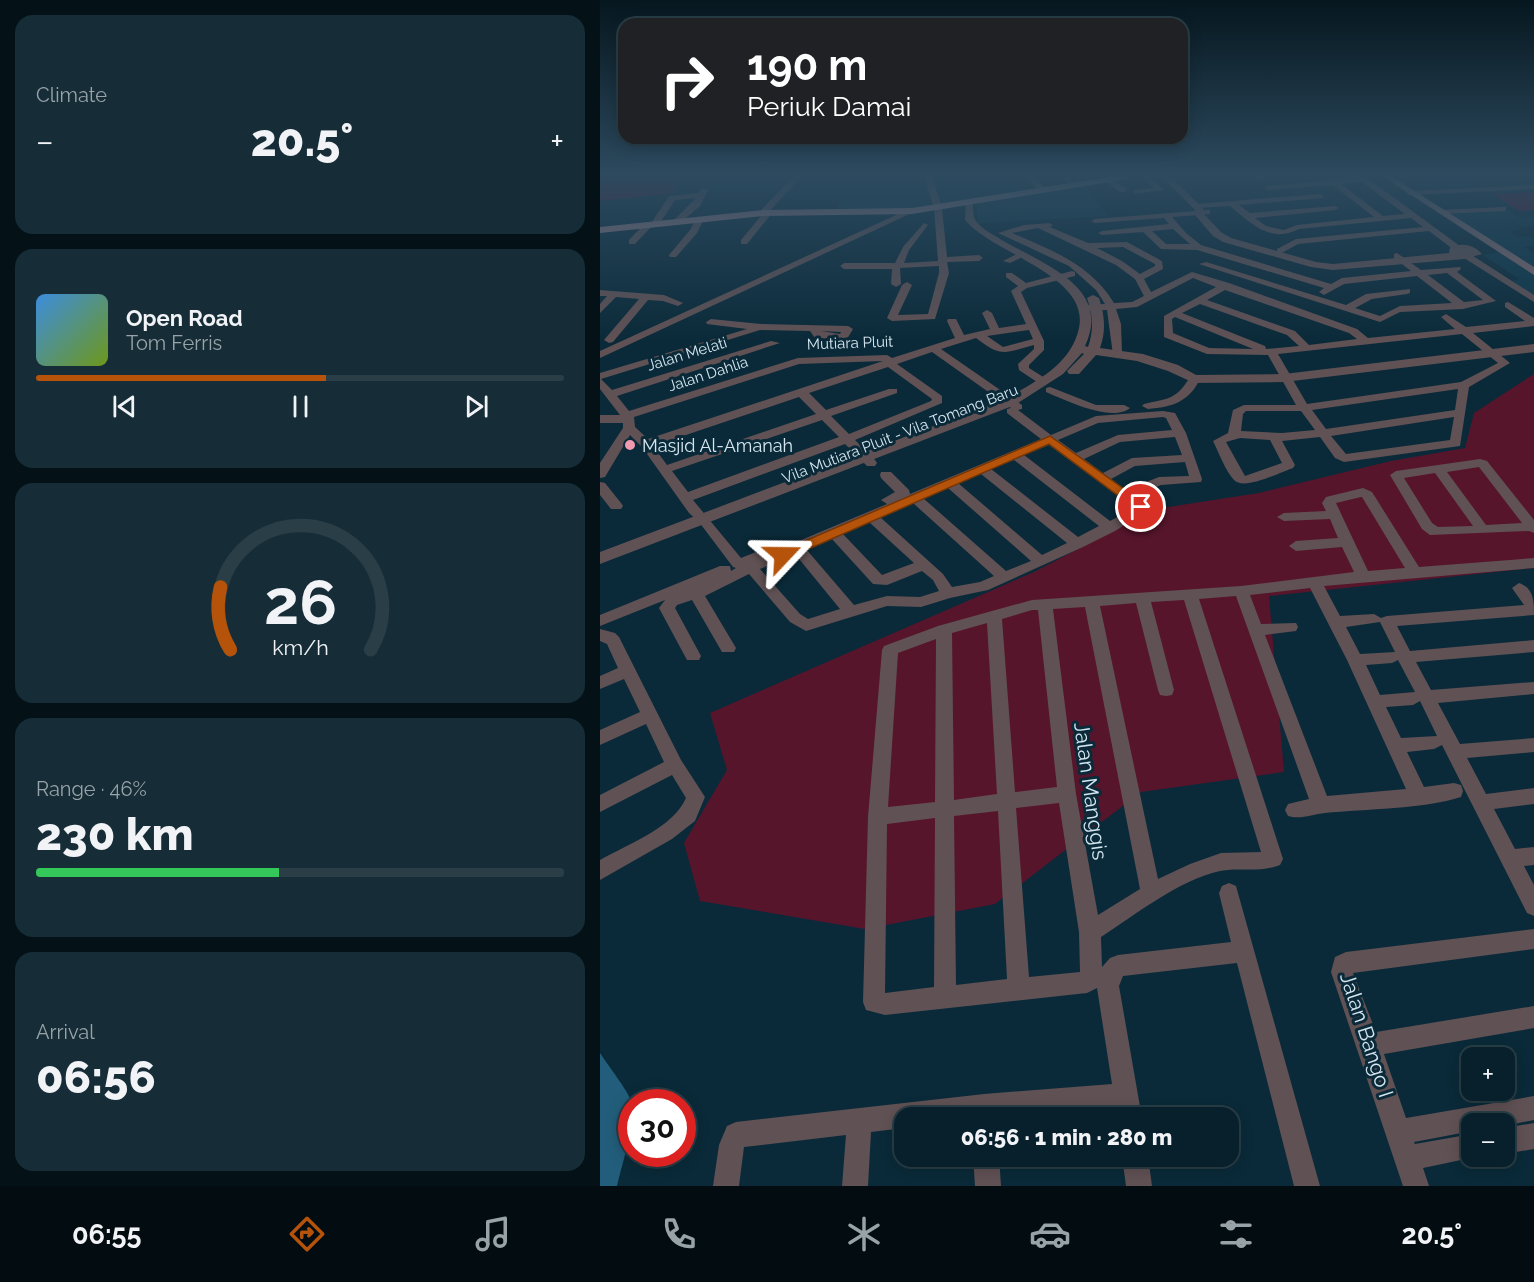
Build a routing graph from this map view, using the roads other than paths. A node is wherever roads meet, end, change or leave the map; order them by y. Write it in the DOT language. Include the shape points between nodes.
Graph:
graph roads {
  1 [pos="644,231"];
  2 [pos="694,231"];
  3 [pos="752,231"];
  4 [pos="867,231"];
  5 [pos="920,231"];
  6 [pos="940,231"];
  7 [pos="989,231"];
  8 [pos="1008,231"];
  9 [pos="1054,231"];
  10 [pos="1101,231"];
  11 [pos="1136,231"];
  12 [pos="1147,231"];
  13 [pos="1182,231"];
  14 [pos="1217,231"];
  15 [pos="1419,231"];
  16 [pos="1433,231"];
  17 [pos="1471,231"];
  18 [pos="993,234"];
  19 [pos="632,242"];
  20 [pos="744,242"];
  21 [pos="1086,246"];
  22 [pos="1198,247"];
  23 [pos="1285,248"];
  24 [pos="1496,248"];
  25 [pos="1462,252"];
  26 [pos="673,255"];
  27 [pos="1022,255"];
  28 [pos="1046,255"];
  29 [pos="979,258"];
  30 [pos="1399,258"];
  31 [pos="942,261"];
  32 [pos="1007,261"];
  33 [pos="1249,262"];
  34 [pos="1203,264"];
  35 [pos="844,266"];
  36 [pos="897,266"];
  37 [pos="1534,272"];
  38 [pos="1231,273"];
  39 [pos="1420,273"];
  40 [pos="1009,275"];
  41 [pos="1389,277"];
  42 [pos="1078,278"];
  43 [pos="1139,278"];
  44 [pos="896,284"];
  45 [pos="907,285"];
  46 [pos="1226,285"];
  47 [pos="1024,286"];
  48 [pos="1331,287"];
  49 [pos="1407,291"];
  50 [pos="600,293"];
  51 [pos="614,294"];
  52 [pos="646,296"];
  53 [pos="1149,297"];
  54 [pos="1315,299"];
  55 [pos="1534,299"];
  56 [pos="1199,300"];
  57 [pos="1508,305"];
  58 [pos="1425,306"];
  59 [pos="1463,306"];
  60 [pos="1098,308"];
  61 [pos="1347,309"];
  62 [pos="600,310"];
  63 [pos="1478,310"];
  64 [pos="987,313"];
  65 [pos="1175,314"];
  66 [pos="1446,317"];
  67 [pos="627,319"];
  68 [pos="952,321"];
  69 [pos="711,322"];
  70 [pos="1534,323"];
  71 [pos="1034,326"];
  72 [pos="761,327"];
  73 [pos="1501,328"];
  74 [pos="814,329"];
  75 [pos="996,332"];
  76 [pos="1464,332"];
  77 [pos="978,334"];
  78 [pos="961,339"];
  79 [pos="605,340"];
  80 [pos="628,340"];
  81 [pos="1039,341"];
  82 [pos="1365,341"];
  83 [pos="933,348"];
  84 [pos="1307,348"];
  85 [pos="1534,348"];
  86 [pos="1086,350"];
  87 [pos="787,352"];
  88 [pos="1271,352"];
  89 [pos="1117,353"];
  90 [pos="1492,353"];
  91 [pos="600,355"];
  92 [pos="902,357"];
  93 [pos="889,363"];
  94 [pos="600,376"];
  95 [pos="1284,378"];
  96 [pos="1194,379"];
  97 [pos="600,382"];
  98 [pos="1464,385"];
  99 [pos="1047,386"];
  100 [pos="893,391"];
  101 [pos="801,392"];
  102 [pos="609,395"];
  103 [pos="1013,406"];
  104 [pos="1304,408"];
  105 [pos="1461,412"];
  106 [pos="824,415"];
  107 [pos="600,419"];
  108 [pos="628,421"];
  109 [pos="1180,433"];
  110 [pos="1322,434"];
  111 [pos="1233,436"];
  112 [pos="1274,438"];
  113 [pos="846,439"];
  114 [pos="1050,439"];
  115 [pos="1026,441"];
  116 [pos="646,444"];
  117 [pos="1016,455"];
  118 [pos="1076,458"];
  119 [pos="1190,458"];
  120 [pos="867,460"];
  121 [pos="1438,468"];
  122 [pos="983,469"];
  123 [pos="664,470"];
  124 [pos="600,474"];
  125 [pos="886,476"];
  126 [pos="1103,478"];
  127 [pos="950,483"];
  128 [pos="600,486"];
  129 [pos="1126,495"];
  130 [pos="910,496"];
  131 [pos="685,498"];
  132 [pos="616,506"];
  133 [pos="1334,515"];
  134 [pos="871,517"];
  135 [pos="1284,517"];
  136 [pos="707,523"];
  137 [pos="1110,528"];
  138 [pos="1533,528"];
  139 [pos="1482,529"];
  140 [pos="834,533"];
  141 [pos="1347,542"];
  142 [pos="1078,544"];
  143 [pos="1296,546"];
  144 [pos="800,549"];
  145 [pos="600,558"];
  146 [pos="1041,562"];
  147 [pos="1534,563"];
  148 [pos="924,564"];
  149 [pos="745,566"];
  150 [pos="600,570"];
  151 [pos="1415,572"];
  152 [pos="1364,576"];
  153 [pos="1004,577"];
  154 [pos="1315,583"];
  155 [pos="1519,588"];
  156 [pos="1242,591"];
  157 [pos="948,593"];
  158 [pos="696,594"];
  159 [pos="1190,594"];
  160 [pos="1142,598"];
  161 [pos="1091,601"];
  162 [pos="1045,605"];
  163 [pos="1534,609"];
  164 [pos="850,611"];
  165 [pos="994,615"];
  166 [pos="1380,620"];
  167 [pos="600,621"];
  168 [pos="1335,622"];
  169 [pos="1290,627"];
  170 [pos="944,630"];
  171 [pos="1256,630"];
  172 [pos="600,635"];
  173 [pos="1534,646"];
  174 [pos="728,648"];
  175 [pos="693,656"];
  176 [pos="1399,657"];
  177 [pos="1355,660"];
  178 [pos="628,670"];
  179 [pos="600,683"];
  180 [pos="1534,688"];
  181 [pos="1166,690"];
  182 [pos="1534,697"];
  183 [pos="1424,700"];
  184 [pos="1374,702"];
  185 [pos="650,715"];
  186 [pos="600,738"];
  187 [pos="1434,742"];
  188 [pos="1534,745"];
  189 [pos="1395,746"];
  190 [pos="1455,752"];
  191 [pos="675,765"];
  192 [pos="1455,791"];
  193 [pos="1067,794"];
  194 [pos="1419,795"];
  195 [pos="1534,796"];
  196 [pos="1006,802"];
  197 [pos="1480,802"];
  198 [pos="600,804"];
  199 [pos="1322,805"];
  200 [pos="944,809"];
  201 [pos="1295,810"];
  202 [pos="878,817"];
  203 [pos="1534,856"];
  204 [pos="1509,858"];
  205 [pos="600,871"];
  206 [pos="1150,893"];
  207 [pos="1229,893"];
  208 [pos="1534,906"];
  209 [pos="1090,932"];
  210 [pos="1534,939"];
  211 [pos="1245,951"];
  212 [pos="1019,990"];
  213 [pos="945,998"];
  214 [pos="1534,1017"];
  215 [pos="1369,1044"];
  216 [pos="1128,1106"];
  217 [pos="1104,1107"];
  218 [pos="1534,1108"];
  219 [pos="894,1118"];
  220 [pos="859,1121"];
  221 [pos="1398,1132"];
  222 [pos="1534,1136"];
  223 [pos="1515,1139"];
  224 [pos="1461,1149"];
  225 [pos="1406,1158"];
  226 [pos="987,1167"];
  227 [pos="1136,1167"];
  228 [pos="726,1186"];
  229 [pos="855,1186"];
  230 [pos="988,1186"];
  231 [pos="1139,1186"];
  232 [pos="1307,1186"];
  233 [pos="1416,1186"];
  1 -- 19 [label="street"];
  2 -- 26 [label="street"];
  3 -- 20 [label="street"];
  4 -- 80 [label="street"];
  5 -- 36 [label="street" via="903,250"];
  6 -- 31 [label="street"];
  7 -- 18 [label="street"];
  8 -- 18 [label="street"];
  9 -- 21 [label="street"];
  10 -- 11 [label="street" via="1103,236"];
  12 -- 22 [label="street" via="1164,247"];
  13 -- 22 [label="street"];
  14 -- 23 [label="street" via="1222,238"];
  15 -- 23 [label="street"];
  16 -- 25 [label="street"];
  17 -- 24 [label="main road"];
  18 -- 27 [label="street"];
  18 -- 28 [label="street"];
  21 -- 43 [label="street"];
  21 -- 43 [label="street" via="1124,244 1159,263 1160,267"];
  22 -- 33 [label="street"];
  23 -- 30 [label="street" via="1325,267"];
  23 -- 33 [label="street"];
  24 -- 25 [label="street"];
  24 -- 37 [label="main road"];
  25 -- 30 [label="street"];
  25 -- 55 [label="street"];
  27 -- 32 [label="street"];
  27 -- 42 [label="street"];
  28 -- 42 [label="street"];
  28 -- 42 [label="street"];
  29 -- 31 [label="street"];
  30 -- 39 [label="street"];
  31 -- 36 [label="street"];
  31 -- 45 [label="street" via="943,283 932,317 892,318"];
  33 -- 38 [label="street"];
  33 -- 48 [label="street"];
  34 -- 38 [label="street"];
  35 -- 36 [label="street"];
  36 -- 44 [label="street"];
  38 -- 54 [label="street"];
  39 -- 41 [label="street"];
  39 -- 59 [label="street"];
  39 -- 59 [label="street" via="1453,270 1491,300"];
  40 -- 47 [label="street"];
  41 -- 48 [label="street" via="1342,281"];
  41 -- 49 [label="street"];
  42 -- 47 [label="street"];
  42 -- 60 [label="street"];
  42 -- 60 [label="street" via="1077,291"];
  43 -- 53 [label="street"];
  46 -- 53 [label="street" via="1191,275"];
  46 -- 56 [label="street"];
  46 -- 82 [label="street" via="1353,331"];
  47 -- 71 [label="street" via="1016,291"];
  48 -- 54 [label="street"];
  49 -- 58 [label="street"];
  49 -- 61 [label="street" via="1369,296"];
  50 -- 51 [label="street"];
  51 -- 52 [label="street"];
  51 -- 62 [label="street"];
  52 -- 67 [label="street"];
  52 -- 67 [label="street" via="674,301"];
  53 -- 60 [label="street" via="1134,305"];
  54 -- 61 [label="street"];
  56 -- 65 [label="street"];
  56 -- 84 [label="street" via="1291,333"];
  57 -- 70 [label="street"];
  58 -- 59 [label="street"];
  58 -- 61 [label="street" via="1396,309 1382,319"];
  60 -- 86 [label="street" via="1100,328"];
  60 -- 89 [label="street" via="1115,318"];
  63 -- 73 [label="street"];
  64 -- 75 [label="street"];
  65 -- 88 [label="street"];
  65 -- 88 [label="street" via="1167,318 1168,335 1203,349"];
  66 -- 76 [label="street"];
  67 -- 79 [label="street"];
  68 -- 78 [label="street"];
  69 -- 72 [label="street"];
  70 -- 73 [label="street"];
  71 -- 75 [label="street"];
  71 -- 81 [label="street"];
  72 -- 74 [label="street"];
  72 -- 87 [label="street"];
  72 -- 94 [label="street"];
  73 -- 76 [label="street"];
  75 -- 77 [label="street"];
  76 -- 82 [label="street"];
  76 -- 90 [label="street"];
  77 -- 78 [label="street"];
  77 -- 81 [label="street" via="998,349"];
  78 -- 83 [label="street"];
  79 -- 80 [label="street"];
  80 -- 91 [label="street"];
  81 -- 99 [label="street" via="1040,350 1023,364 1024,370"];
  82 -- 84 [label="street"];
  83 -- 92 [label="street"];
  83 -- 103 [label="street"];
  84 -- 88 [label="street"];
  85 -- 90 [label="street"];
  86 -- 89 [label="street"];
  86 -- 99 [label="street, Vila Mutiara Pluit - Vila Tomang Baru" via="1082,365"];
  87 -- 92 [label="street, Mutiara Pluit"];
  87 -- 102 [label="street, Jalan Melati"];
  87 -- 108 [label="street, Jalan Dahlia"];
  88 -- 95 [label="street"];
  89 -- 96 [label="street" via="1166,365"];
  90 -- 95 [label="street"];
  90 -- 98 [label="street" via="1504,366"];
  92 -- 93 [label="street"];
  93 -- 101 [label="street"];
  93 -- 113 [label="street, Mutiara Pluit" via="923,385 938,398 936,403"];
  95 -- 96 [label="street"];
  95 -- 104 [label="street"];
  96 -- 99 [label="street" via="1190,391 1176,402 1138,408 1094,408"];
  97 -- 102 [label="street"];
  98 -- 104 [label="street"];
  98 -- 105 [label="street"];
  99 -- 103 [label="street, Vila Mutiara Pluit - Vila Tomang Baru"];
  100 -- 106 [label="street"];
  101 -- 106 [label="street"];
  101 -- 116 [label="street"];
  102 -- 108 [label="street"];
  103 -- 114 [label="street"];
  103 -- 120 [label="street, Vila Mutiara Pluit - Vila Tomang Baru"];
  104 -- 110 [label="street"];
  104 -- 111 [label="street" via="1242,409 1237,411"];
  105 -- 110 [label="street"];
  105 -- 110 [label="street" via="1458,442 1452,444 1348,459 1339,456"];
  106 -- 113 [label="street"];
  106 -- 123 [label="street"];
  107 -- 108 [label="street, Jalan Dahlia"];
  108 -- 116 [label="street"];
  108 -- 124 [label="street"];
  109 -- 114 [label="street" via="1173,417 1165,414 1103,419"];
  109 -- 118 [label="street" via="1118,439"];
  109 -- 119 [label="street"];
  110 -- 112 [label="street"];
  111 -- 112 [label="street"];
  111 -- 112 [label="street" via="1219,441 1244,480 1289,465"];
  113 -- 120 [label="street"];
  113 -- 131 [label="street, Mutiara Pluit"];
  114 -- 117 [label="street"];
  114 -- 118 [label="street"];
  115 -- 130 [label="street"];
  116 -- 123 [label="street"];
  117 -- 122 [label="street"];
  117 -- 137 [label="street"];
  118 -- 126 [label="street"];
  119 -- 126 [label="street" via="1132,462"];
  119 -- 129 [label="street" via="1196,478 1159,481"];
  120 -- 136 [label="street, Vila Mutiara Pluit - Vila Tomang Baru"];
  121 -- 138 [label="street" via="1483,464"];
  121 -- 139 [label="street"];
  121 -- 139 [label="street" via="1396,477 1427,526 1435,532"];
  122 -- 127 [label="street"];
  122 -- 142 [label="street"];
  123 -- 131 [label="street"];
  125 -- 130 [label="street"];
  126 -- 129 [label="street"];
  127 -- 130 [label="street"];
  127 -- 146 [label="street"];
  128 -- 132 [label="street"];
  129 -- 137 [label="street" via="1143,509"];
  130 -- 134 [label="street"];
  130 -- 149 [label="street"];
  130 -- 153 [label="street"];
  131 -- 136 [label="street"];
  133 -- 135 [label="street"];
  133 -- 141 [label="street"];
  133 -- 151 [label="street" via="1329,501 1365,492"];
  134 -- 140 [label="street"];
  134 -- 148 [label="street"];
  136 -- 145 [label="street, Vila Mutiara Pluit - Vila Tomang Baru"];
  136 -- 149 [label="street"];
  136 -- 150 [label="street, Vila Mutiara Pluit - Vila Tomang Baru"];
  137 -- 142 [label="street"];
  138 -- 139 [label="street"];
  140 -- 144 [label="street"];
  140 -- 148 [label="street" via="878,580"];
  141 -- 143 [label="street"];
  141 -- 152 [label="street"];
  142 -- 146 [label="street"];
  144 -- 149 [label="street"];
  144 -- 164 [label="street"];
  146 -- 153 [label="street"];
  147 -- 151 [label="street"];
  148 -- 157 [label="street"];
  149 -- 158 [label="street"];
  149 -- 164 [label="street" via="806,625"];
  149 -- 167 [label="street"];
  151 -- 152 [label="street"];
  152 -- 154 [label="street"];
  153 -- 157 [label="street"];
  154 -- 156 [label="street"];
  154 -- 168 [label="street"];
  155 -- 163 [label="street"];
  156 -- 159 [label="street"];
  156 -- 171 [label="street"];
  157 -- 164 [label="street" via="921,602 887,601"];
  158 -- 174 [label="street"];
  158 -- 175 [label="street" via="672,601 667,608"];
  159 -- 160 [label="street"];
  159 -- 206 [label="street" via="1274,857 1214,863"];
  160 -- 161 [label="street"];
  160 -- 181 [label="street"];
  161 -- 162 [label="street"];
  161 -- 206 [label="street"];
  162 -- 165 [label="street"];
  162 -- 193 [label="street, Jalan Manggis"];
  163 -- 166 [label="street"];
  165 -- 170 [label="street"];
  165 -- 196 [label="street"];
  166 -- 168 [label="street"];
  166 -- 176 [label="street"];
  168 -- 177 [label="street"];
  169 -- 171 [label="street"];
  170 -- 200 [label="street"];
  170 -- 202 [label="street" via="890,650"];
  171 -- 199 [label="street"];
  172 -- 178 [label="street" via="613,641"];
  173 -- 176 [label="street"];
  176 -- 177 [label="street"];
  176 -- 183 [label="street"];
  177 -- 184 [label="street"];
  178 -- 179 [label="street"];
  178 -- 185 [label="street"];
  180 -- 183 [label="street"];
  182 -- 183 [label="street"];
  183 -- 184 [label="street"];
  183 -- 190 [label="street"];
  184 -- 189 [label="street"];
  185 -- 186 [label="street"];
  185 -- 191 [label="street"];
  187 -- 189 [label="street"];
  188 -- 190 [label="street"];
  189 -- 194 [label="street"];
  190 -- 197 [label="street"];
  191 -- 198 [label="street"];
  191 -- 205 [label="street" via="696,797 688,815"];
  192 -- 194 [label="street"];
  193 -- 196 [label="street"];
  193 -- 209 [label="street, Jalan Manggis"];
  194 -- 199 [label="street"];
  195 -- 197 [label="street"];
  196 -- 200 [label="street"];
  196 -- 212 [label="street"];
  197 -- 204 [label="street"];
  199 -- 201 [label="street"];
  200 -- 202 [label="street"];
  200 -- 213 [label="street"];
  202 -- 213 [label="street" via="874,1002"];
  203 -- 204 [label="street"];
  204 -- 208 [label="street"];
  206 -- 209 [label="street"];
  207 -- 211 [label="street"];
  209 -- 212 [label="street, Jalan Manggis" via="1092,969 1087,982"];
  210 -- 215 [label="street, Jalan Bango I" via="1346,963 1342,972"];
  211 -- 216 [label="street" via="1118,966 1110,974 1108,986"];
  211 -- 232 [label="street"];
  212 -- 213 [label="street"];
  214 -- 215 [label="street"];
  215 -- 221 [label="street, Jalan Bango I"];
  216 -- 217 [label="street"];
  218 -- 221 [label="street"];
  219 -- 220 [label="street"];
  220 -- 228 [label="street" via="736,1135"];
  220 -- 229 [label="street"];
  221 -- 225 [label="street, Jalan Bango I"];
  222 -- 223 [label="street"];
  224 -- 225 [label="street"];
  225 -- 233 [label="street, Jalan Bango I"];
  226 -- 230 [label="street"];
  227 -- 231 [label="street"];
}
